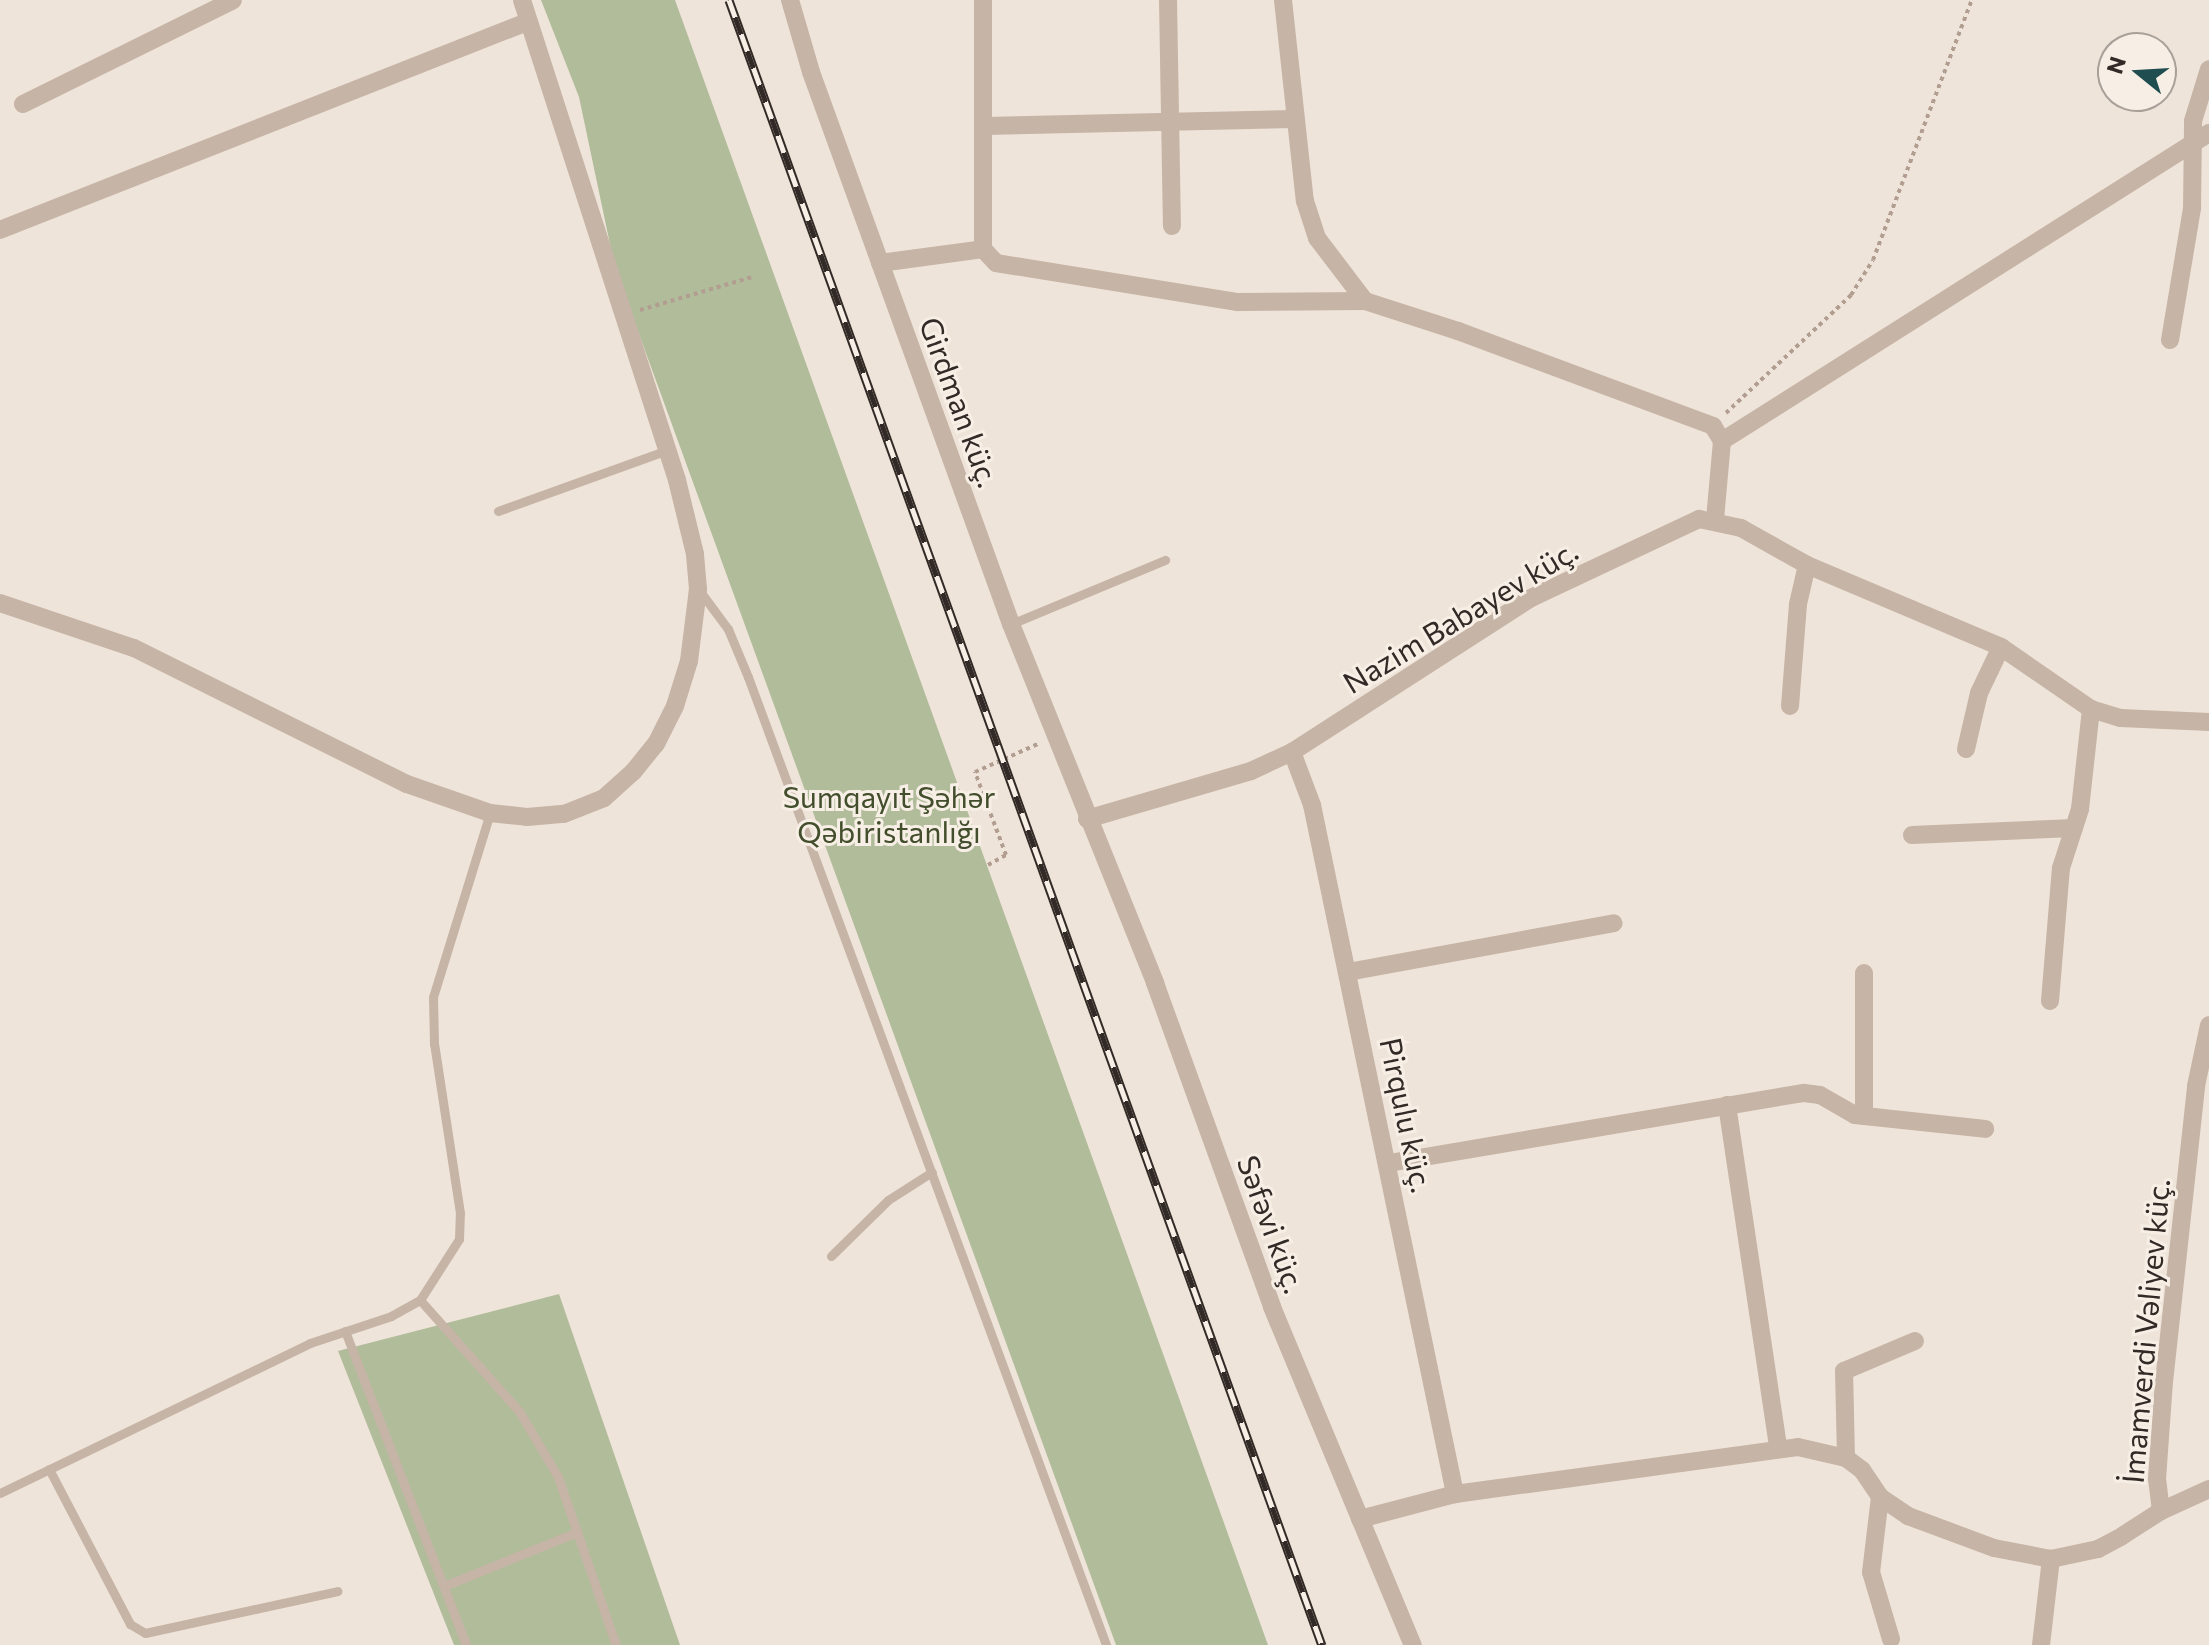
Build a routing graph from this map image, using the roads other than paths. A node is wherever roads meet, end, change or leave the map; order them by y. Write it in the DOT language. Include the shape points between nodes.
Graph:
graph roads {
  1 [pos="233,0"];
  2 [pos="522,0"];
  3 [pos="790,0"];
  4 [pos="983,0"];
  5 [pos="1168,0"];
  6 [pos="1283,0"];
  7 [pos="527,22"];
  8 [pos="2209,69"];
  9 [pos="23,104"];
  10 [pos="1294,119"];
  11 [pos="1170,122"];
  12 [pos="984,126"];
  13 [pos="2201,137"];
  14 [pos="1172,226"];
  15 [pos="0,230"];
  16 [pos="983,249"];
  17 [pos="880,263"];
  18 [pos="1365,301"];
  19 [pos="2170,340"];
  20 [pos="1718,433"];
  21 [pos="667,450"];
  22 [pos="498,511"];
  23 [pos="1715,519"];
  24 [pos="1165,560"];
  25 [pos="1807,565"];
  26 [pos="698,589"];
  27 [pos="0,603"];
  28 [pos="1011,624"];
  29 [pos="2001,647"];
  30 [pos="1790,706"];
  31 [pos="2091,709"];
  32 [pos="2209,722"];
  33 [pos="1966,749"];
  34 [pos="1292,752"];
  35 [pos="490,813"];
  36 [pos="1087,819"];
  37 [pos="2074,828"];
  38 [pos="1912,835"];
  39 [pos="1614,923"];
  40 [pos="1348,972"];
  41 [pos="1864,973"];
  42 [pos="2050,1001"];
  43 [pos="2209,1025"];
  44 [pos="1727,1105"];
  45 [pos="1864,1116"];
  46 [pos="1985,1129"];
  47 [pos="1389,1163"];
  48 [pos="932,1172"];
  49 [pos="831,1256"];
  50 [pos="420,1300"];
  51 [pos="345,1331"];
  52 [pos="1915,1341"];
  53 [pos="1778,1447"];
  54 [pos="1846,1458"];
  55 [pos="49,1469"];
  56 [pos="2209,1489"];
  57 [pos="0,1493"];
  58 [pos="1455,1494"];
  59 [pos="1880,1497"];
  60 [pos="2161,1511"];
  61 [pos="1360,1519"];
  62 [pos="577,1532"];
  63 [pos="2051,1559"];
  64 [pos="444,1586"];
  65 [pos="337,1591"];
  66 [pos="1891,1639"];
  67 [pos="466,1645"];
  68 [pos="616,1645"];
  69 [pos="1106,1645"];
  70 [pos="1413,1645"];
  71 [pos="2041,1645"];
  1 -- 9 [label="street"];
  2 -- 7 [label="street"];
  3 -- 17 [label="street, Girdman küç."];
  4 -- 12 [label="street"];
  5 -- 11 [label="street"];
  6 -- 10 [label="street"];
  7 -- 15 [label="street"];
  7 -- 21 [label="street"];
  8 -- 13 [label="street" via="2199,94"];
  10 -- 11 [label="street"];
  10 -- 18 [label="street" via="1305,201 1317,238"];
  11 -- 12 [label="street"];
  11 -- 14 [label="street"];
  12 -- 16 [label="street"];
  13 -- 19 [label="street"];
  13 -- 20 [label="street"];
  16 -- 17 [label="street"];
  16 -- 18 [label="street" via="1010,268 1238,302"];
  17 -- 28 [label="street, Girdman küç."];
  18 -- 20 [label="street"];
  20 -- 23 [label="street"];
  21 -- 22 [label="lane"];
  21 -- 26 [label="street" via="689,520"];
  23 -- 25 [label="street"];
  23 -- 34 [label="street, Nazim Babayev küç." via="1672,529 1531,598"];
  24 -- 28 [label="lane"];
  25 -- 29 [label="street"];
  25 -- 30 [label="street" via="1798,604"];
  26 -- 35 [label="street" via="689,661 675,706 656,744 633,772 604,798 564,814"];
  26 -- 48 [label="lane" via="728,629 748,677"];
  27 -- 35 [label="street" via="134,648 407,784"];
  28 -- 36 [label="street, Girdman küç."];
  29 -- 31 [label="street"];
  29 -- 33 [label="street" via="1979,693"];
  31 -- 32 [label="street" via="2121,718"];
  31 -- 37 [label="street" via="2083,795"];
  34 -- 36 [label="street, Nazim Babayev küç." via="1251,771"];
  34 -- 40 [label="street, Pirqulu küç." via="1312,805"];
  35 -- 50 [label="lane" via="433,997 434,1044 460,1213 459,1239"];
  36 -- 61 [label="street, Səfəvi küç." via="1164,1008 1272,1307"];
  37 -- 38 [label="street"];
  37 -- 42 [label="street" via="2061,868"];
  39 -- 40 [label="street"];
  40 -- 47 [label="street, Pirqulu küç."];
  41 -- 45 [label="street"];
  43 -- 60 [label="street, İmamverdi Vəliyev küç." via="2196,1086 2164,1382 2157,1479"];
  44 -- 45 [label="street" via="1804,1093"];
  44 -- 47 [label="street"];
  44 -- 53 [label="street"];
  45 -- 46 [label="street"];
  47 -- 58 [label="street, Pirqulu küç."];
  48 -- 49 [label="lane" via="888,1200"];
  48 -- 69 [label="lane"];
  50 -- 51 [label="lane"];
  50 -- 62 [label="lane" via="519,1411 558,1477"];
  51 -- 55 [label="lane"];
  51 -- 64 [label="lane"];
  52 -- 54 [label="street" via="1844,1371"];
  53 -- 54 [label="street"];
  53 -- 58 [label="street"];
  54 -- 59 [label="street, İmamverdi Vəliyev küç." via="1862,1470"];
  55 -- 57 [label="lane"];
  55 -- 65 [label="lane" via="130,1624 145,1633"];
  56 -- 60 [label="street"];
  58 -- 61 [label="street"];
  59 -- 63 [label="street, İmamverdi Vəliyev küç." via="1946,1534"];
  59 -- 66 [label="street" via="1871,1572"];
  60 -- 63 [label="street, İmamverdi Vəliyev küç." via="2098,1549"];
  61 -- 70 [label="street, Səfəvi küç."];
  62 -- 64 [label="lane"];
  62 -- 68 [label="lane"];
  63 -- 71 [label="street"];
  64 -- 67 [label="lane"];
}
